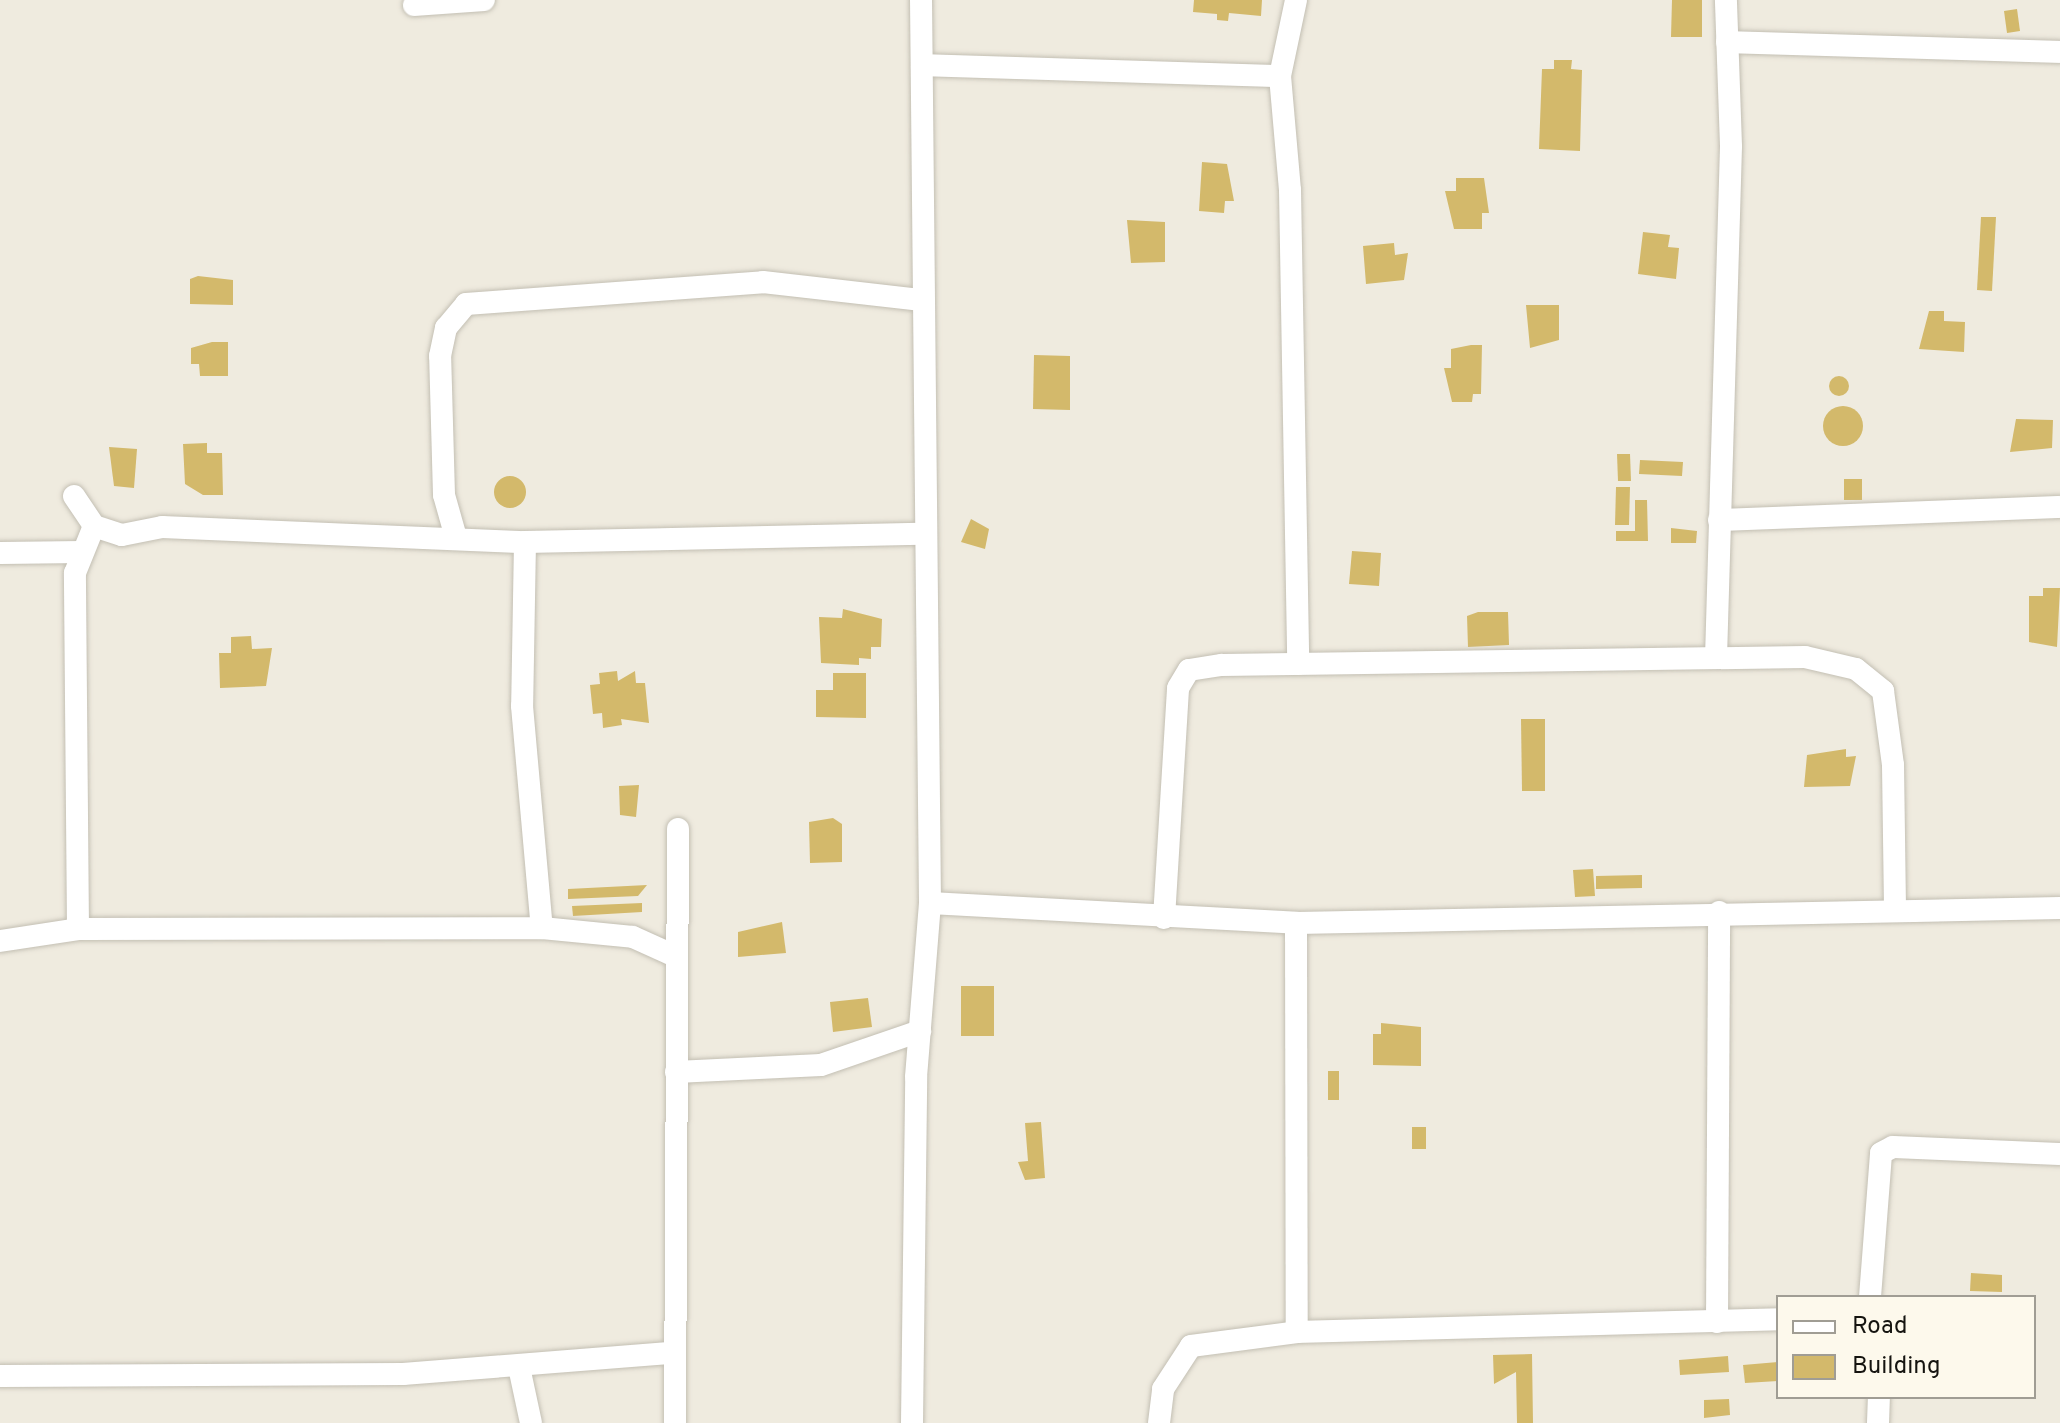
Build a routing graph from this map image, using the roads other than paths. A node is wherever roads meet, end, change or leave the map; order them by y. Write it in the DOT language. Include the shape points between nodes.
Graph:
graph roads {
  1 [pos="484,0"];
  2 [pos="921,0"];
  3 [pos="1296,0"];
  4 [pos="1726,0"];
  5 [pos="414,5"];
  6 [pos="1727,42"];
  7 [pos="2060,52"];
  8 [pos="922,65"];
  9 [pos="1280,76"];
  10 [pos="922,300"];
  11 [pos="74,496"];
  12 [pos="2060,507"];
  13 [pos="1719,520"];
  14 [pos="94,526"];
  15 [pos="455,534"];
  16 [pos="921,534"];
  17 [pos="525,542"];
  18 [pos="82,552"];
  19 [pos="0,553"];
  20 [pos="1716,658"];
  21 [pos="1298,664"];
  22 [pos="678,829"];
  23 [pos="930,903"];
  24 [pos="1895,906"];
  25 [pos="2060,908"];
  26 [pos="1719,912"];
  27 [pos="1164,918"];
  28 [pos="1296,923"];
  29 [pos="542,928"];
  30 [pos="78,929"];
  31 [pos="0,941"];
  32 [pos="675,956"];
  33 [pos="920,1031"];
  34 [pos="676,1072"];
  35 [pos="2060,1154"];
  36 [pos="1870,1295"];
  37 [pos="1776,1319"];
  38 [pos="1717,1322"];
  39 [pos="1297,1332"];
  40 [pos="672,1353"];
  41 [pos="519,1367"];
  42 [pos="0,1376"];
  43 [pos="1879,1399"];
  44 [pos="531,1423"];
  45 [pos="675,1423"];
  46 [pos="912,1423"];
  47 [pos="1159,1423"];
  48 [pos="1878,1423"];
  1 -- 5 [label="street"];
  2 -- 8 [label="street"];
  3 -- 9 [label="street"];
  4 -- 6 [label="street"];
  6 -- 7 [label="street"];
  6 -- 13 [label="street"];
  8 -- 9 [label="street"];
  8 -- 10 [label="street"];
  9 -- 21 [label="street" via="1290,190"];
  10 -- 15 [label="street" via="763,282 466,304 446,328 440,356 444,495"];
  10 -- 16 [label="street"];
  11 -- 14 [label="street"];
  12 -- 13 [label="street"];
  13 -- 20 [label="street"];
  14 -- 15 [label="street" via="122,535 162,527"];
  14 -- 18 [label="street"];
  15 -- 17 [label="street"];
  16 -- 17 [label="street"];
  16 -- 23 [label="street"];
  17 -- 29 [label="street" via="522,706"];
  18 -- 19 [label="street"];
  18 -- 30 [label="street" via="75,573"];
  20 -- 21 [label="street"];
  20 -- 24 [label="street" via="1805,657 1874,678 1883,691 1893,765"];
  21 -- 27 [label="street" via="1222,665 1181,678"];
  22 -- 32 [label="street"];
  23 -- 27 [label="street"];
  23 -- 33 [label="street"];
  24 -- 25 [label="street"];
  24 -- 26 [label="street"];
  26 -- 28 [label="street"];
  26 -- 38 [label="street"];
  27 -- 28 [label="street"];
  28 -- 39 [label="street"];
  29 -- 30 [label="street"];
  29 -- 32 [label="street" via="633,937"];
  30 -- 31 [label="street"];
  32 -- 34 [label="street"];
  33 -- 34 [label="street" via="821,1065"];
  33 -- 46 [label="street" via="908,1304"];
  34 -- 40 [label="street"];
  35 -- 36 [label="street" via="1893,1147 1881,1153"];
  37 -- 38 [label="street"];
  38 -- 39 [label="street"];
  39 -- 47 [label="street" via="1191,1346 1163,1389"];
  40 -- 41 [label="street"];
  40 -- 45 [label="street"];
  41 -- 42 [label="street"];
  41 -- 44 [label="street"];
  43 -- 48 [label="street"];
}
